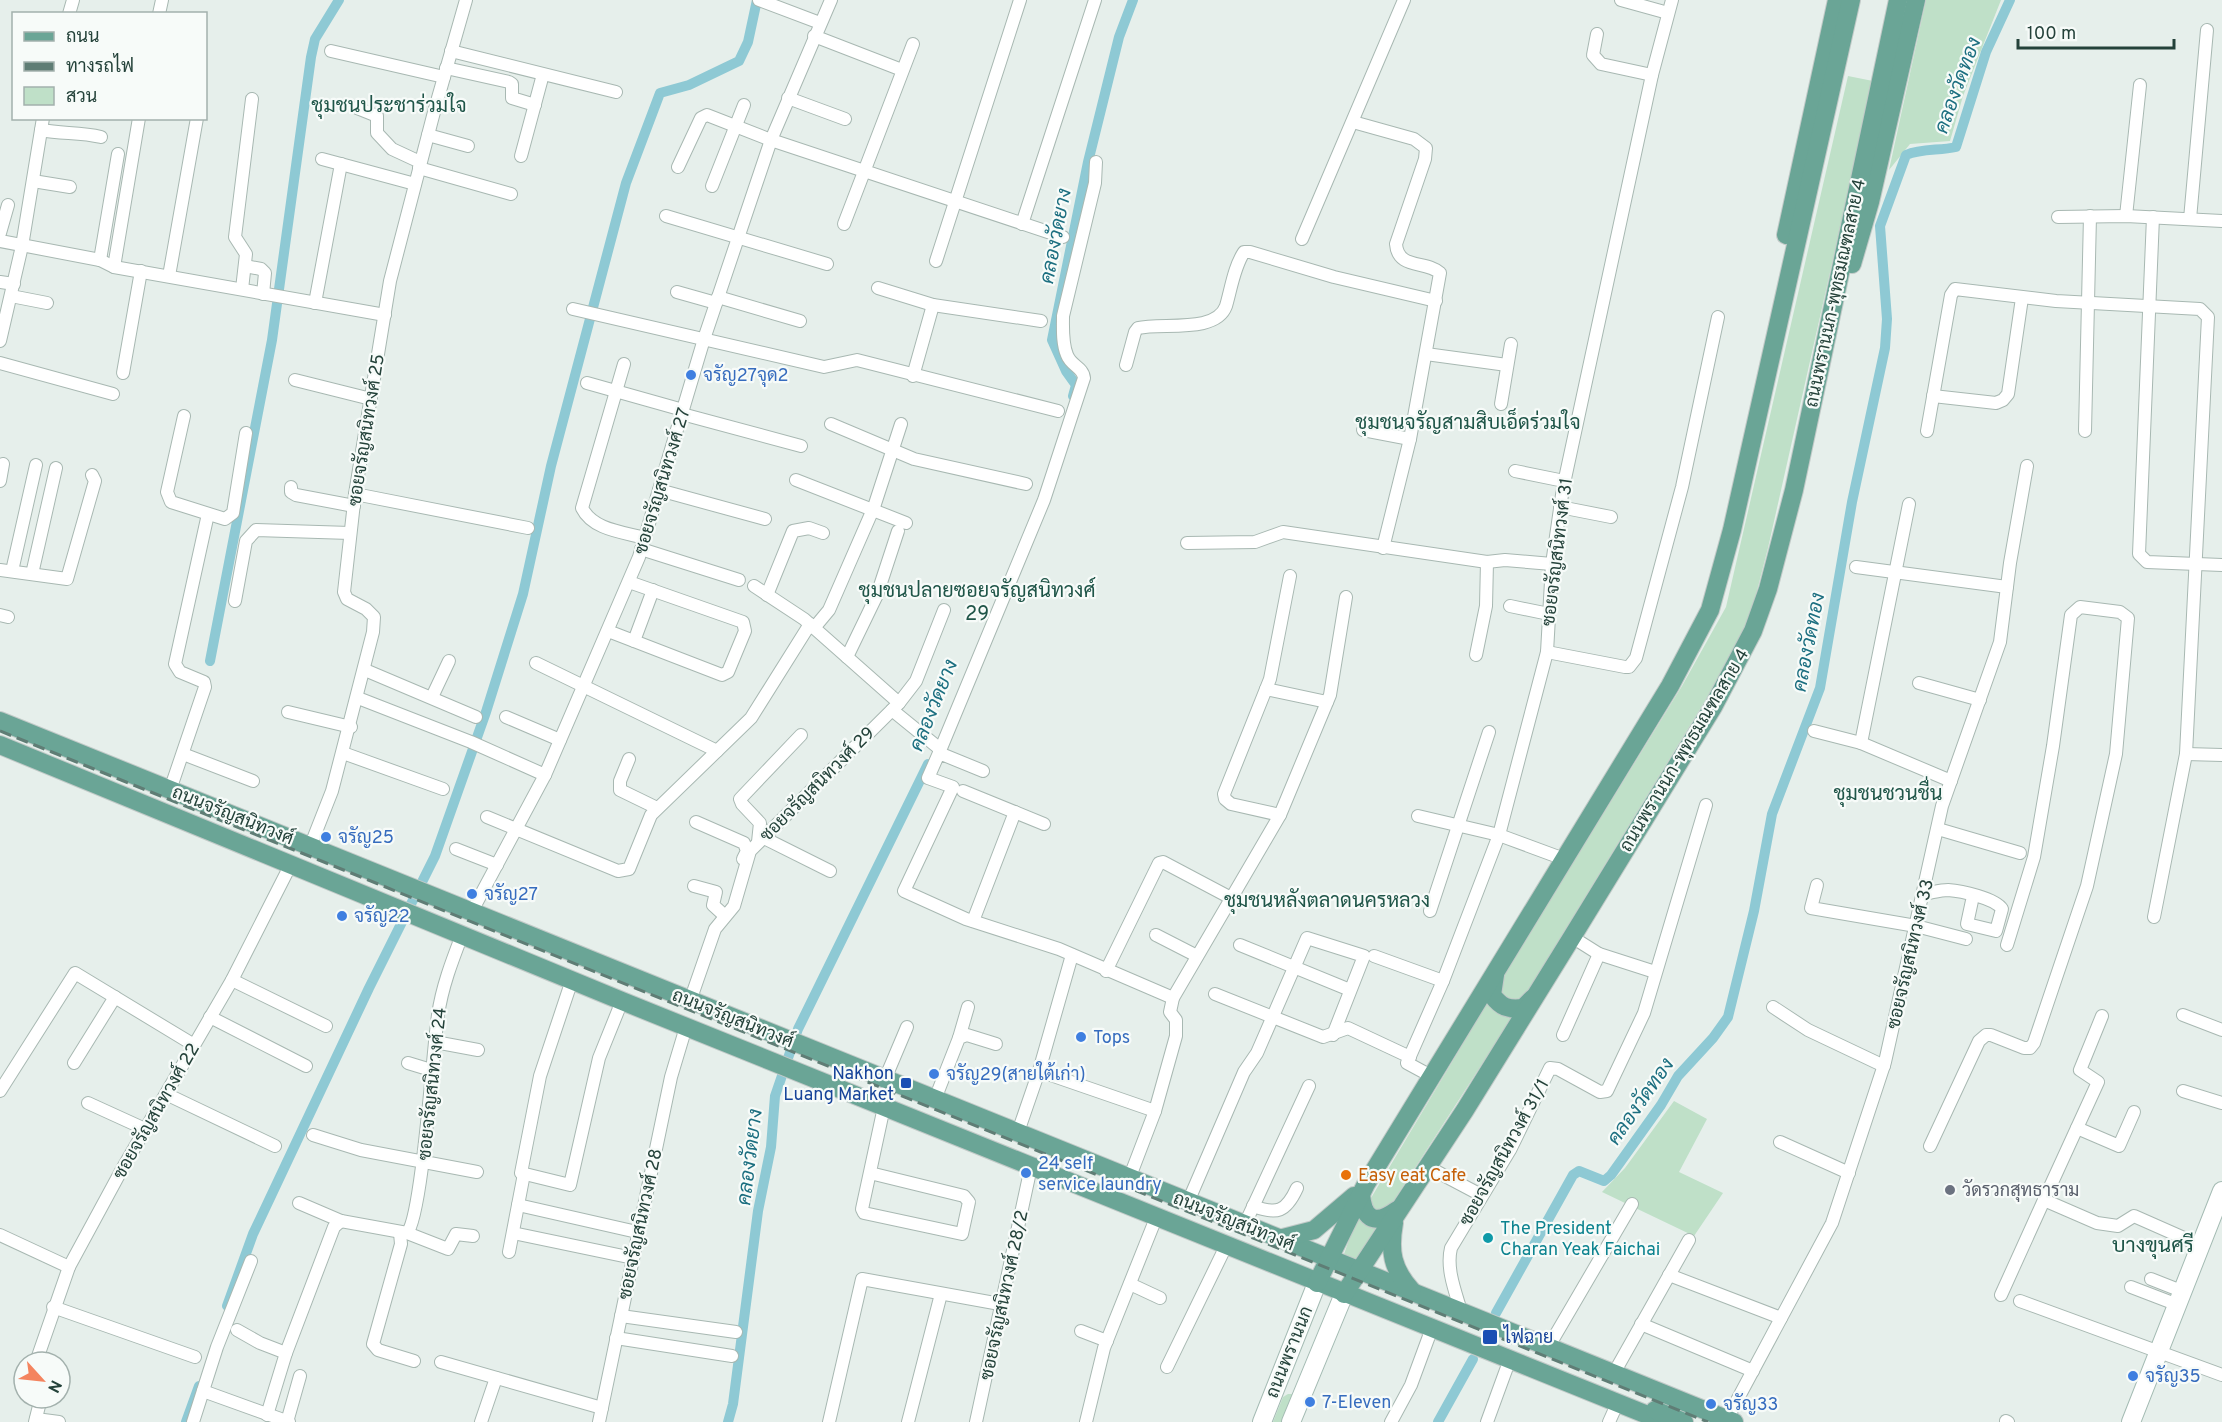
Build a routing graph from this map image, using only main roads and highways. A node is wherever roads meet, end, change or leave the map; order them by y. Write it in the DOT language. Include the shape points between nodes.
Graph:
graph roads {
  1 [pos="1837,0"];
  2 [pos="1851,0"];
  3 [pos="1898,0"];
  4 [pos="1916,0"];
  5 [pos="1767,367"];
  6 [pos="1818,380"];
  7 [pos="0,721"];
  8 [pos="0,745"];
  9 [pos="1496,970"];
  10 [pos="1535,997"];
  11 [pos="878,1077"];
  12 [pos="863,1099"];
  13 [pos="966,1126"];
  14 [pos="1362,1191"];
  15 [pos="2222,1191"];
  16 [pos="1398,1211"];
  17 [pos="1239,1222"];
  18 [pos="1210,1224"];
  19 [pos="1279,1239"];
  20 [pos="1224,1245"];
  21 [pos="1329,1258"];
  22 [pos="1359,1270"];
  23 [pos="1317,1283"];
  24 [pos="1414,1292"];
  25 [pos="1344,1294"];
  26 [pos="1432,1300"];
  27 [pos="1444,1321"];
  28 [pos="1725,1421"];
  29 [pos="1262,1422"];
  30 [pos="1291,1422"];
  31 [pos="1665,1422"];
  32 [pos="1684,1422"];
  33 [pos="2132,1422"];
  1 -- 5 [label="main road" via="1790,212"];
  2 -- 5 [label="main road"];
  3 -- 6 [label="main road, ถนนพรานนก-พุทธมณฑลสาย 4"];
  4 -- 6 [label="main road" via="1869,202"];
  5 -- 9 [label="main road" via="1727,551 1710,610 1670,686"];
  6 -- 10 [label="main road, ถนนพรานนก-พุทธมณฑลสาย 4" via="1781,542 1753,631 1713,706"];
  7 -- 11 [label="main road, ถนนจรัญสนิทวงศ์"];
  8 -- 12 [label="main road, ถนนจรัญสนิทวงศ์"];
  9 -- 10 [label="main road" via="1491,988 1498,1004 1523,1008"];
  9 -- 14 [label="main road"];
  10 -- 16 [label="main road, ถนนพรานนก-พุทธมณฑลสาย 4"];
  11 -- 13 [label="main road"];
  11 -- 17 [label="main road, ถนนจรัญสนิทวงศ์"];
  12 -- 13 [label="main road"];
  12 -- 20 [label="main road, ถนนจรัญสนิทวงศ์"];
  13 -- 18 [label="main road, ถนนจรัญสนิทวงศ์"];
  14 -- 16 [label="main road" via="1363,1208 1374,1219 1381,1220"];
  14 -- 19 [label="main road" via="1323,1225"];
  14 -- 21 [label="main road"];
  15 -- 33 [label="main road"];
  16 -- 22 [label="main road, ถนนพรานนก-พุทธมณฑลสาย 4"];
  16 -- 24 [label="main road" via="1390,1245 1393,1263"];
  17 -- 19 [label="main road, ถนนจรัญสนิทวงศ์"];
  17 -- 20 [label="main road" via="1241,1240"];
  19 -- 21 [label="main road, ถนนจรัญสนิทวงศ์"];
  20 -- 23 [label="main road, ถนนจรัญสนิทวงศ์"];
  21 -- 22 [label="main road, ถนนจรัญสนิทวงศ์"];
  21 -- 23 [label="main road"];
  22 -- 24 [label="main road, ถนนจรัญสนิทวงศ์"];
  22 -- 25 [label="main road, ถนนพรานนก-พุทธมณฑลสาย 4"];
  23 -- 25 [label="main road, ถนนจรัญสนิทวงศ์"];
  23 -- 29 [label="main road, ถนนพรานนก"];
  24 -- 26 [label="main road, ถนนจรัญสนิทวงศ์"];
  25 -- 27 [label="main road, ถนนจรัญสนิทวงศ์"];
  25 -- 30 [label="main road, ถนนพรานนก"];
  26 -- 27 [label="main road, ถนนจรัญสนิทวงศ์"];
  26 -- 27 [label="main road" via="1422,1303 1418,1316"];
  27 -- 28 [label="main road, ถนนจรัญสนิทวงศ์"];
  27 -- 28 [label="main road, ถนนจรัญสนิทวงศ์" via="1549,1346"];
  27 -- 31 [label="main road, ถนนจรัญสนิทวงศ์" via="1510,1359"];
  27 -- 32 [label="main road, ถนนจรัญสนิทวงศ์"];
}
